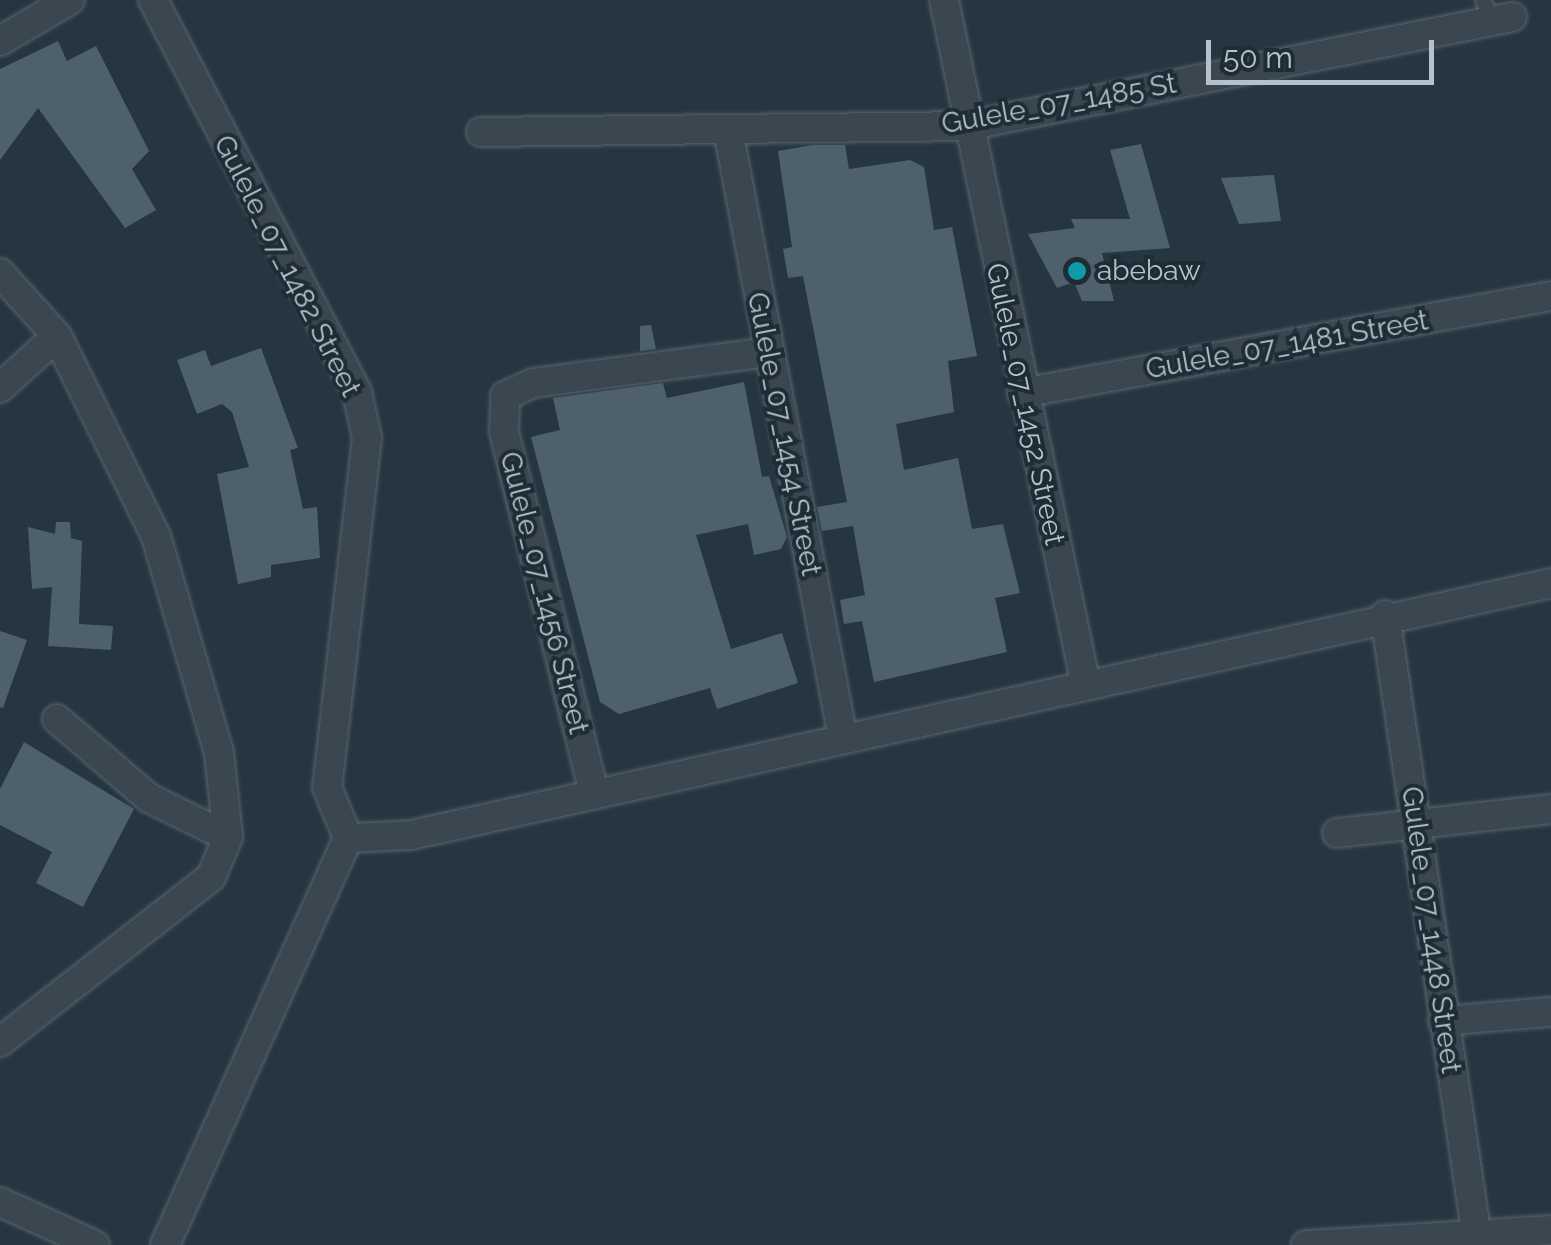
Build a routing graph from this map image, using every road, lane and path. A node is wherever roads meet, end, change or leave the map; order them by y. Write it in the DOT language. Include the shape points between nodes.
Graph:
graph roads {
  1 [pos="70,0"];
  2 [pos="153,0"];
  3 [pos="944,0"];
  4 [pos="1496,13"];
  5 [pos="0,41"];
  6 [pos="966,126"];
  7 [pos="480,132"];
  8 [pos="729,135"];
  9 [pos="0,272"];
  10 [pos="1551,296"];
  11 [pos="56,336"];
  12 [pos="767,352"];
  13 [pos="0,388"];
  14 [pos="1022,394"];
  15 [pos="1551,583"];
  16 [pos="1385,615"];
  17 [pos="1085,681"];
  18 [pos="56,719"];
  19 [pos="842,733"];
  20 [pos="594,789"];
  21 [pos="1551,809"];
  22 [pos="1415,819"];
  23 [pos="1337,833"];
  24 [pos="228,837"];
  25 [pos="348,838"];
  26 [pos="1551,1012"];
  27 [pos="1443,1021"];
  28 [pos="0,1042"];
  29 [pos="0,1202"];
  30 [pos="1551,1230"];
  31 [pos="1478,1238"];
  32 [pos="95,1245"];
  33 [pos="165,1245"];
  34 [pos="1306,1245"];
  1 -- 5 [label="street"];
  2 -- 25 [label="street, Gulele_07_1482 Street" via="357,392 367,438 327,787"];
  3 -- 6 [label="street, Gulele_07_1452 Street"];
  4 -- 6 [label="street, Gulele_07_1485 St"];
  6 -- 8 [label="street, Gulele_07_1485 St"];
  6 -- 14 [label="street, Gulele_07_1452 Street"];
  7 -- 8 [label="street, Gulele_07_1485 St"];
  8 -- 12 [label="street, Gulele_07_1454 Street"];
  9 -- 11 [label="street"];
  10 -- 14 [label="street, Gulele_07_1481 Street"];
  11 -- 13 [label="street"];
  11 -- 24 [label="street" via="176,584 220,753"];
  12 -- 19 [label="street, Gulele_07_1454 Street"];
  12 -- 20 [label="street, Gulele_07_1456 Street" via="533,383 505,396 504,431"];
  14 -- 17 [label="street, Gulele_07_1452 Street"];
  15 -- 16 [label="street"];
  16 -- 17 [label="street"];
  16 -- 22 [label="street, Gulele_07_1448 Street"];
  17 -- 19 [label="street"];
  18 -- 24 [label="street" via="149,798"];
  19 -- 20 [label="street"];
  20 -- 25 [label="street" via="411,835"];
  21 -- 22 [label="street"];
  22 -- 23 [label="street"];
  22 -- 27 [label="street, Gulele_07_1448 Street"];
  24 -- 28 [label="street" via="212,877"];
  25 -- 33 [label="street"];
  26 -- 27 [label="street"];
  27 -- 31 [label="street, Gulele_07_1448 Street"];
  29 -- 32 [label="street"];
  30 -- 31 [label="street"];
  31 -- 34 [label="street"];
}
